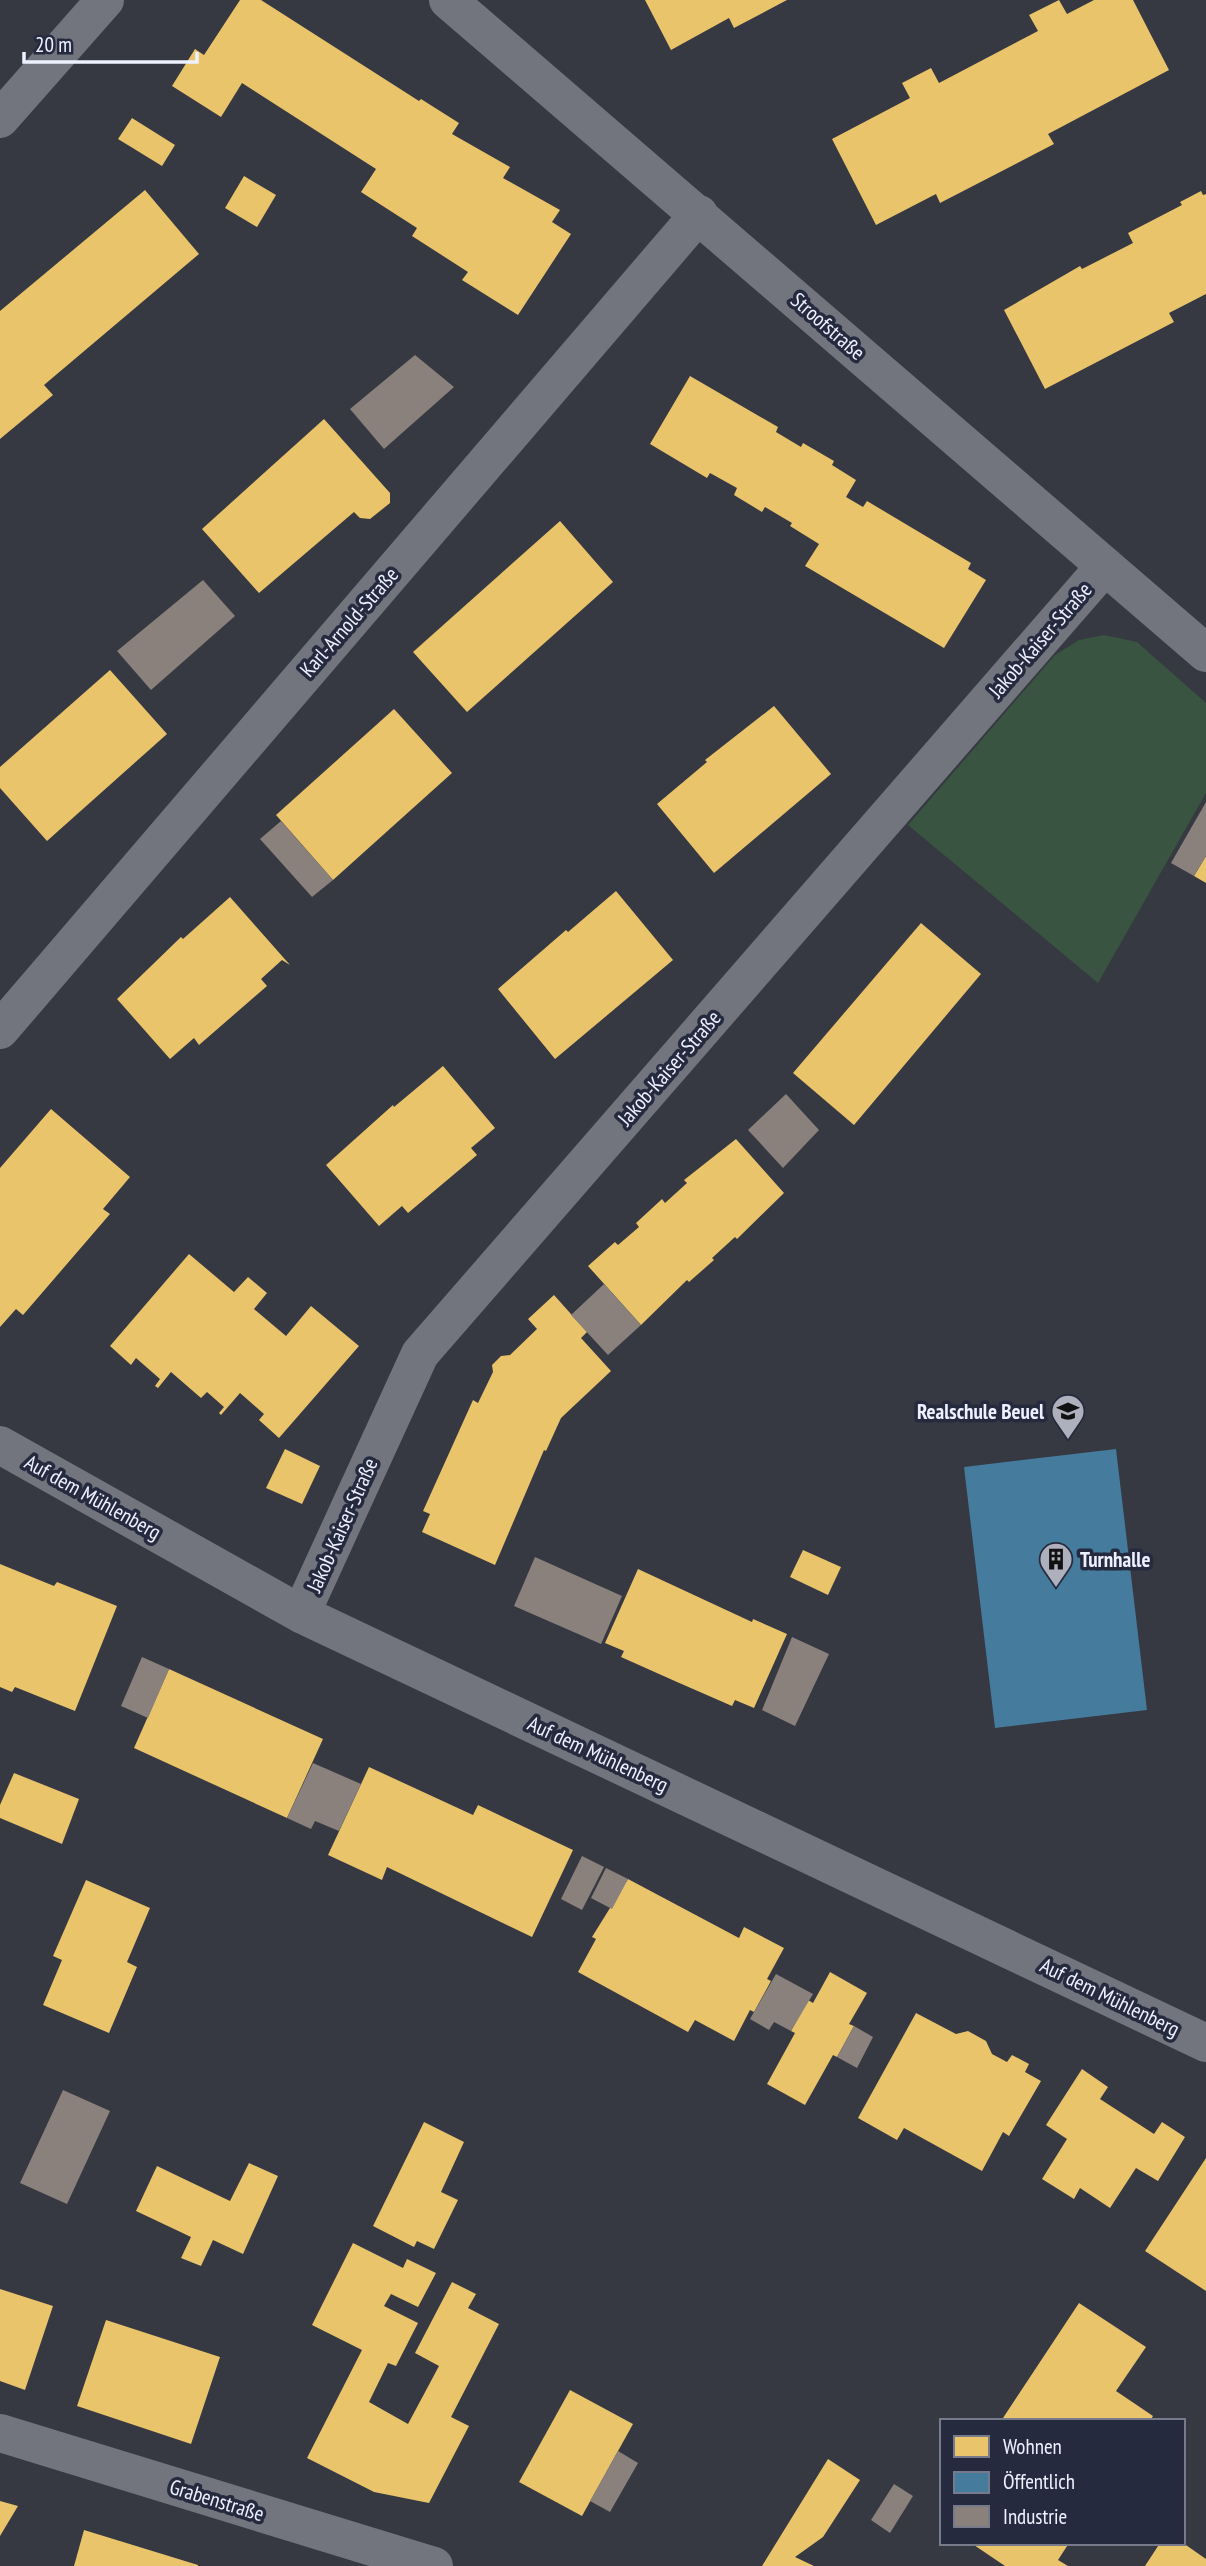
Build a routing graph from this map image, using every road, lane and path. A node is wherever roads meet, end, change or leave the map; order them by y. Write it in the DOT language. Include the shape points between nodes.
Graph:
graph roads {
  1 [pos="105,0"];
  2 [pos="448,0"];
  3 [pos="0,119"];
  4 [pos="699,214"];
  5 [pos="1105,566"];
  6 [pos="1206,653"];
  7 [pos="0,1030"];
  8 [pos="0,1445"];
  9 [pos="301,1614"];
  10 [pos="1206,2043"];
  11 [pos="0,2433"];
  12 [pos="434,2566"];
  1 -- 3 [label="street"];
  2 -- 4 [label="street, Stroofstraße"];
  4 -- 5 [label="street, Stroofstraße"];
  4 -- 7 [label="street, Karl-Arnold-Straße"];
  5 -- 6 [label="street, Stroofstraße"];
  5 -- 9 [label="street, Jakob-Kaiser-Straße" via="420,1353"];
  8 -- 9 [label="street, Auf dem Mühlenberg"];
  9 -- 10 [label="street, Auf dem Mühlenberg"];
  11 -- 12 [label="street, Grabenstraße"];
}
